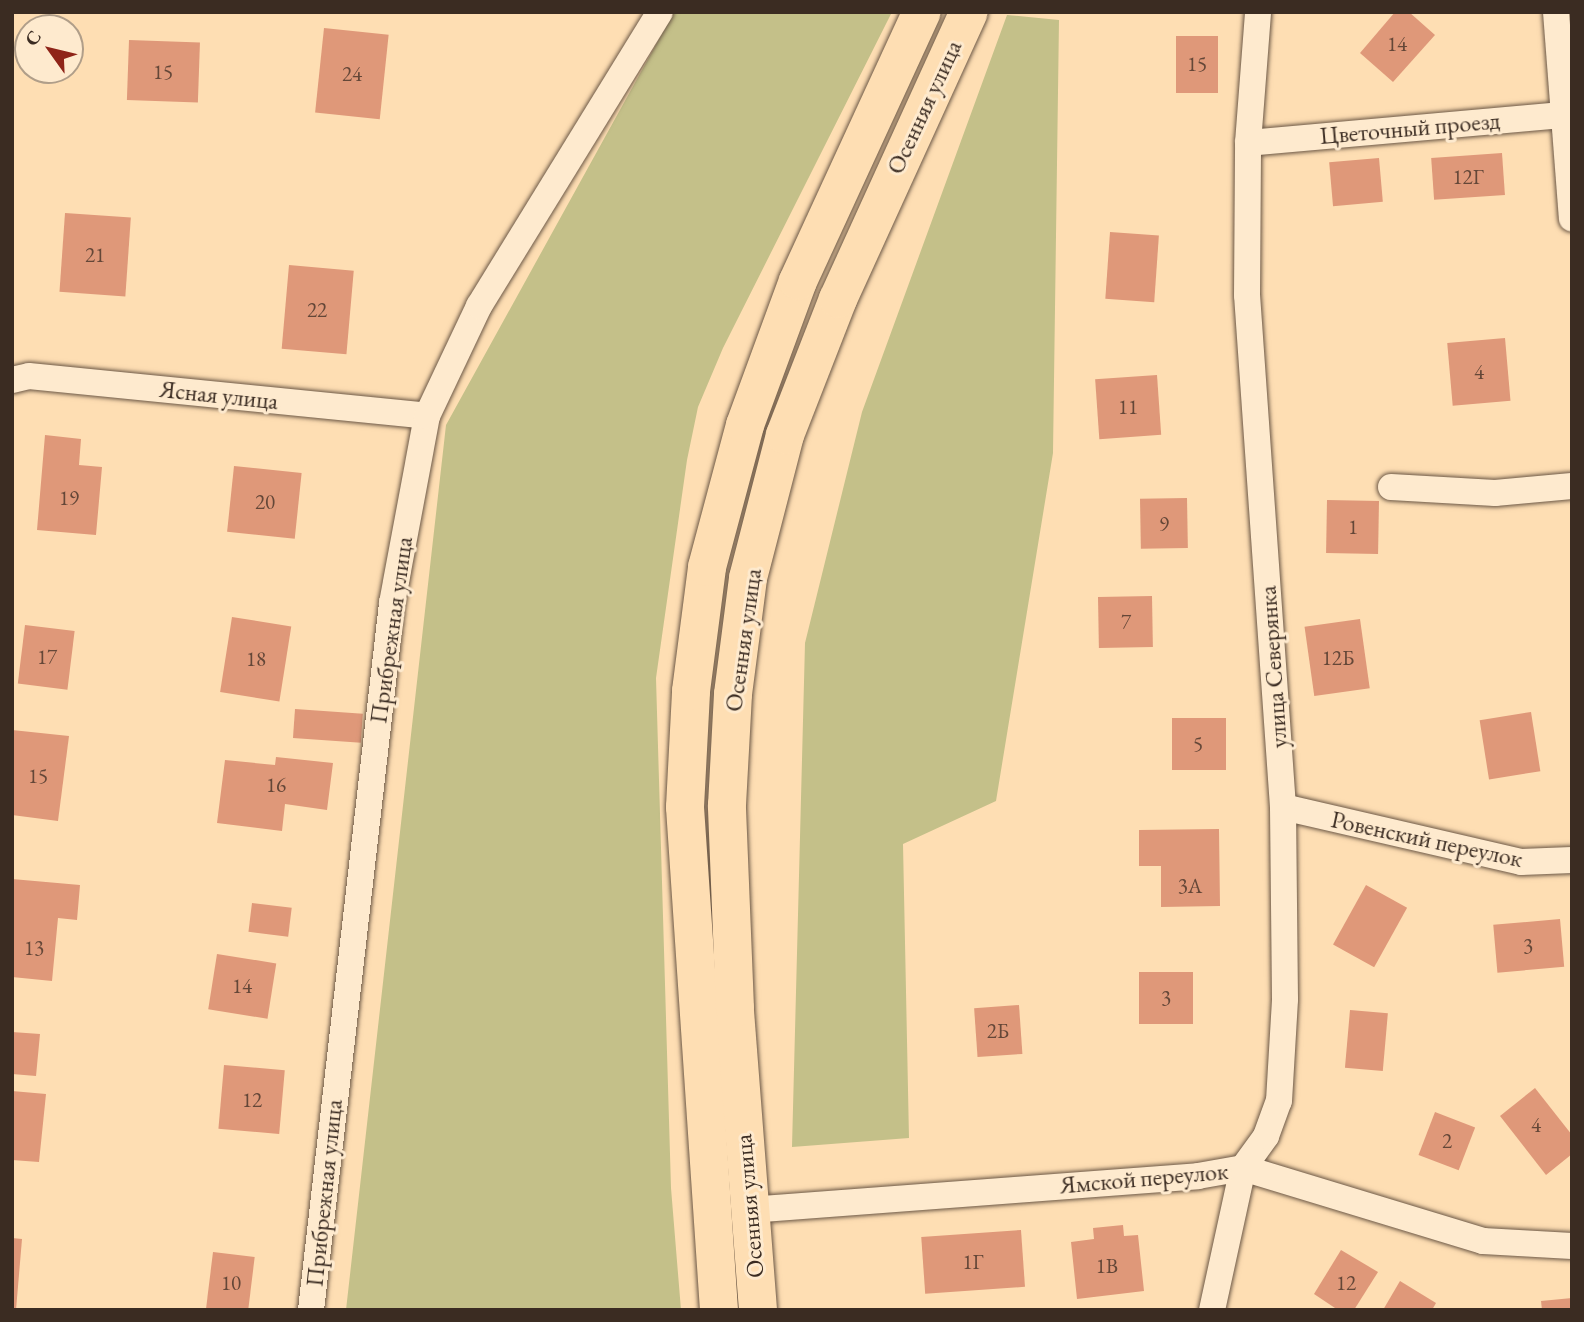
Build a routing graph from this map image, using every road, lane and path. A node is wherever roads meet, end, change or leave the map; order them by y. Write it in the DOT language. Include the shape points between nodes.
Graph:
graph roads {
  1 [pos="660,12"];
  2 [pos="922,12"];
  3 [pos="969,12"];
  4 [pos="1258,12"];
  5 [pos="1556,12"];
  6 [pos="1568,114"];
  7 [pos="1248,144"];
  8 [pos="1572,218"];
  9 [pos="12,380"];
  10 [pos="427,416"];
  11 [pos="1572,486"];
  12 [pos="1391,487"];
  13 [pos="1283,807"];
  14 [pos="1572,860"];
  15 [pos="1243,1168"];
  16 [pos="749,1210"];
  17 [pos="1572,1246"];
  18 [pos="311,1310"];
  19 [pos="719,1310"];
  20 [pos="758,1310"];
  21 [pos="1212,1310"];
  1 -- 10 [label="street, Прибрежная улица" via="479,306"];
  2 -- 19 [label="main road, Осенняя улица" via="797,281 745,425 708,567 691,691 685,807"];
  3 -- 16 [label="main road, Осенняя улица" via="828,323 785,435 748,578 733,694 727,805"];
  4 -- 7 [label="street, улица Северянка"];
  5 -- 6 [label="street"];
  6 -- 7 [label="street, Цветочный проезд"];
  6 -- 8 [label="street"];
  7 -- 13 [label="street, улица Северянка" via="1247,295"];
  9 -- 10 [label="street, Ясная улица" via="29,376"];
  10 -- 18 [label="street, Прибрежная улица" via="391,603"];
  11 -- 12 [label="street" via="1494,493"];
  13 -- 14 [label="street, Ровенский переулок" via="1521,862"];
  13 -- 15 [label="street, улица Северянка" via="1285,999 1279,1101 1266,1136"];
  15 -- 16 [label="street, Ямской переулок" via="1198,1177"];
  15 -- 17 [label="street, Ямской переулок" via="1483,1241"];
  15 -- 21 [label="street, улица Северянка"];
  16 -- 20 [label="main road, Осенняя улица"];
}
